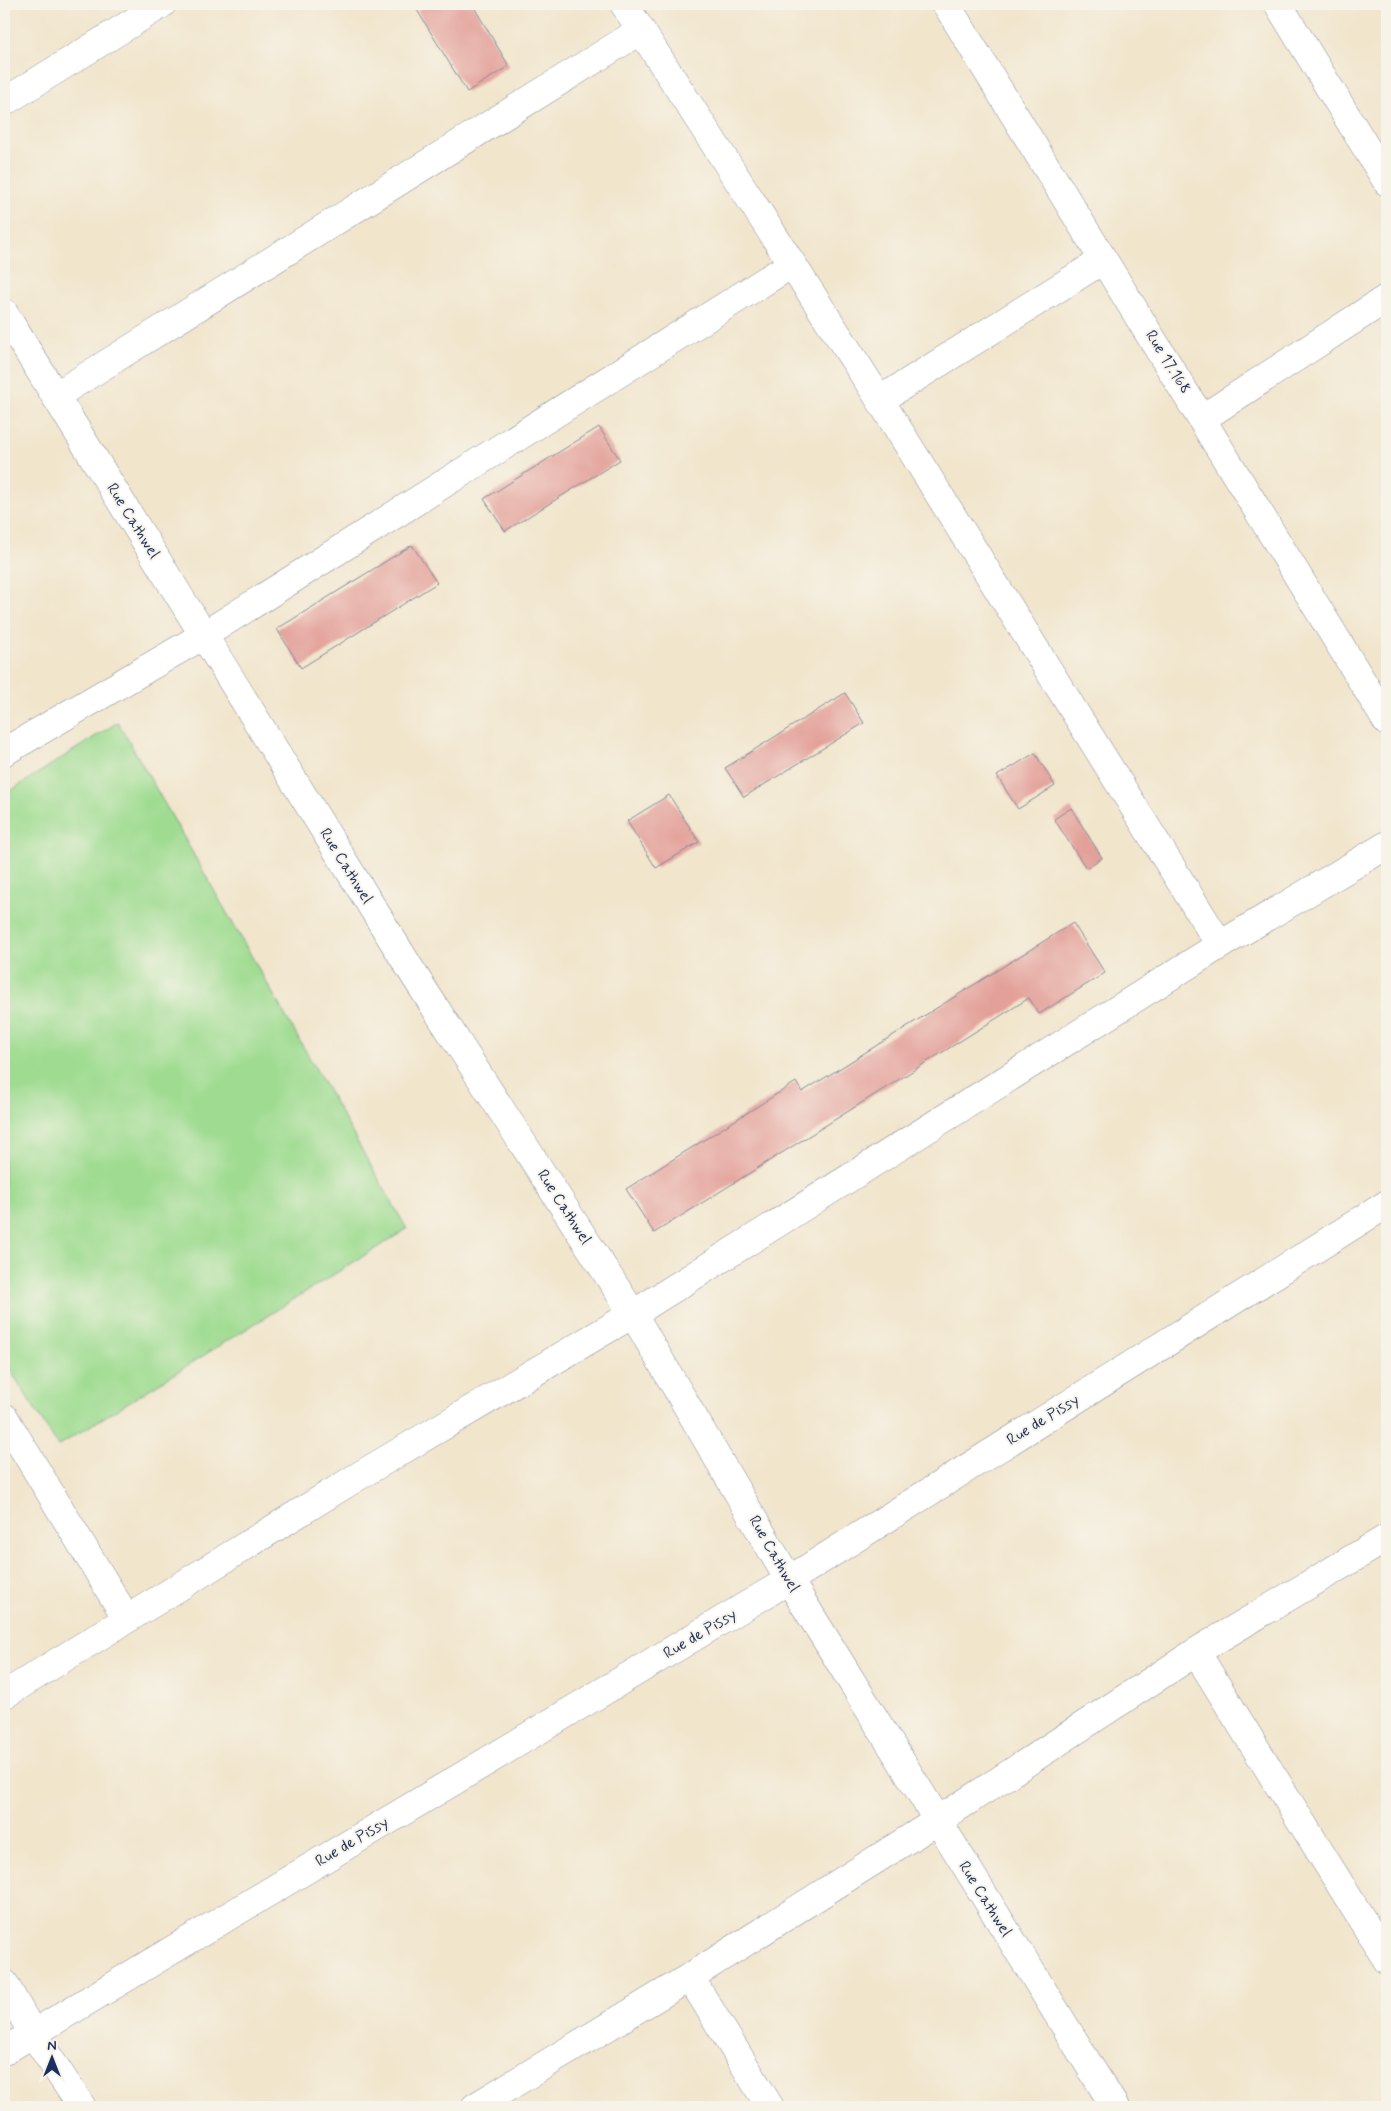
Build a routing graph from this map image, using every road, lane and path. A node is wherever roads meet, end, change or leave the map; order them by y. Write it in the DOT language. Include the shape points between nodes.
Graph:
graph roads {
  1 [pos="162,4"];
  2 [pos="624,4"];
  3 [pos="946,4"];
  4 [pos="1278,4"];
  5 [pos="640,31"];
  6 [pos="4,102"];
  7 [pos="1387,182"];
  8 [pos="1103,260"];
  9 [pos="792,264"];
  10 [pos="1387,298"];
  11 [pos="4,313"];
  12 [pos="55,396"];
  13 [pos="880,400"];
  14 [pos="1203,418"];
  15 [pos="204,635"];
  16 [pos="1387,722"];
  17 [pos="4,752"];
  18 [pos="1387,845"];
  19 [pos="1220,945"];
  20 [pos="1387,1204"];
  21 [pos="634,1314"];
  22 [pos="4,1417"];
  23 [pos="1387,1538"];
  24 [pos="789,1580"];
  25 [pos="127,1619"];
  26 [pos="1196,1652"];
  27 [pos="4,1695"];
  28 [pos="936,1821"];
  29 [pos="1387,1960"];
  30 [pos="690,1977"];
  31 [pos="4,1983"];
  32 [pos="32,2032"];
  33 [pos="4,2051"];
  34 [pos="82,2107"];
  35 [pos="475,2107"];
  36 [pos="770,2107"];
  37 [pos="1115,2107"];
  1 -- 6 [label="street"];
  2 -- 5 [label="street"];
  3 -- 8 [label="street, Rue 17.168"];
  4 -- 7 [label="street"];
  5 -- 9 [label="street"];
  5 -- 12 [label="street"];
  8 -- 13 [label="street"];
  8 -- 14 [label="street, Rue 17.168"];
  9 -- 13 [label="street"];
  9 -- 15 [label="street"];
  10 -- 14 [label="street"];
  11 -- 12 [label="street, Rue Cathwel"];
  12 -- 15 [label="street, Rue Cathwel"];
  13 -- 19 [label="street"];
  14 -- 16 [label="street, Rue 17.168"];
  15 -- 17 [label="street"];
  15 -- 21 [label="street, Rue Cathwel" via="416,978"];
  18 -- 19 [label="street"];
  19 -- 21 [label="street"];
  20 -- 24 [label="street, Rue de Pissy"];
  21 -- 24 [label="street, Rue Cathwel"];
  21 -- 25 [label="street" via="354,1479"];
  22 -- 25 [label="street"];
  23 -- 26 [label="street"];
  24 -- 28 [label="street, Rue Cathwel"];
  24 -- 32 [label="street, Rue de Pissy"];
  25 -- 27 [label="street"];
  26 -- 28 [label="street"];
  26 -- 29 [label="street"];
  28 -- 30 [label="street"];
  28 -- 37 [label="street, Rue Cathwel"];
  30 -- 35 [label="street"];
  30 -- 36 [label="street"];
  31 -- 32 [label="street"];
  32 -- 33 [label="street, Rue de Pissy"];
  32 -- 34 [label="street"];
}
